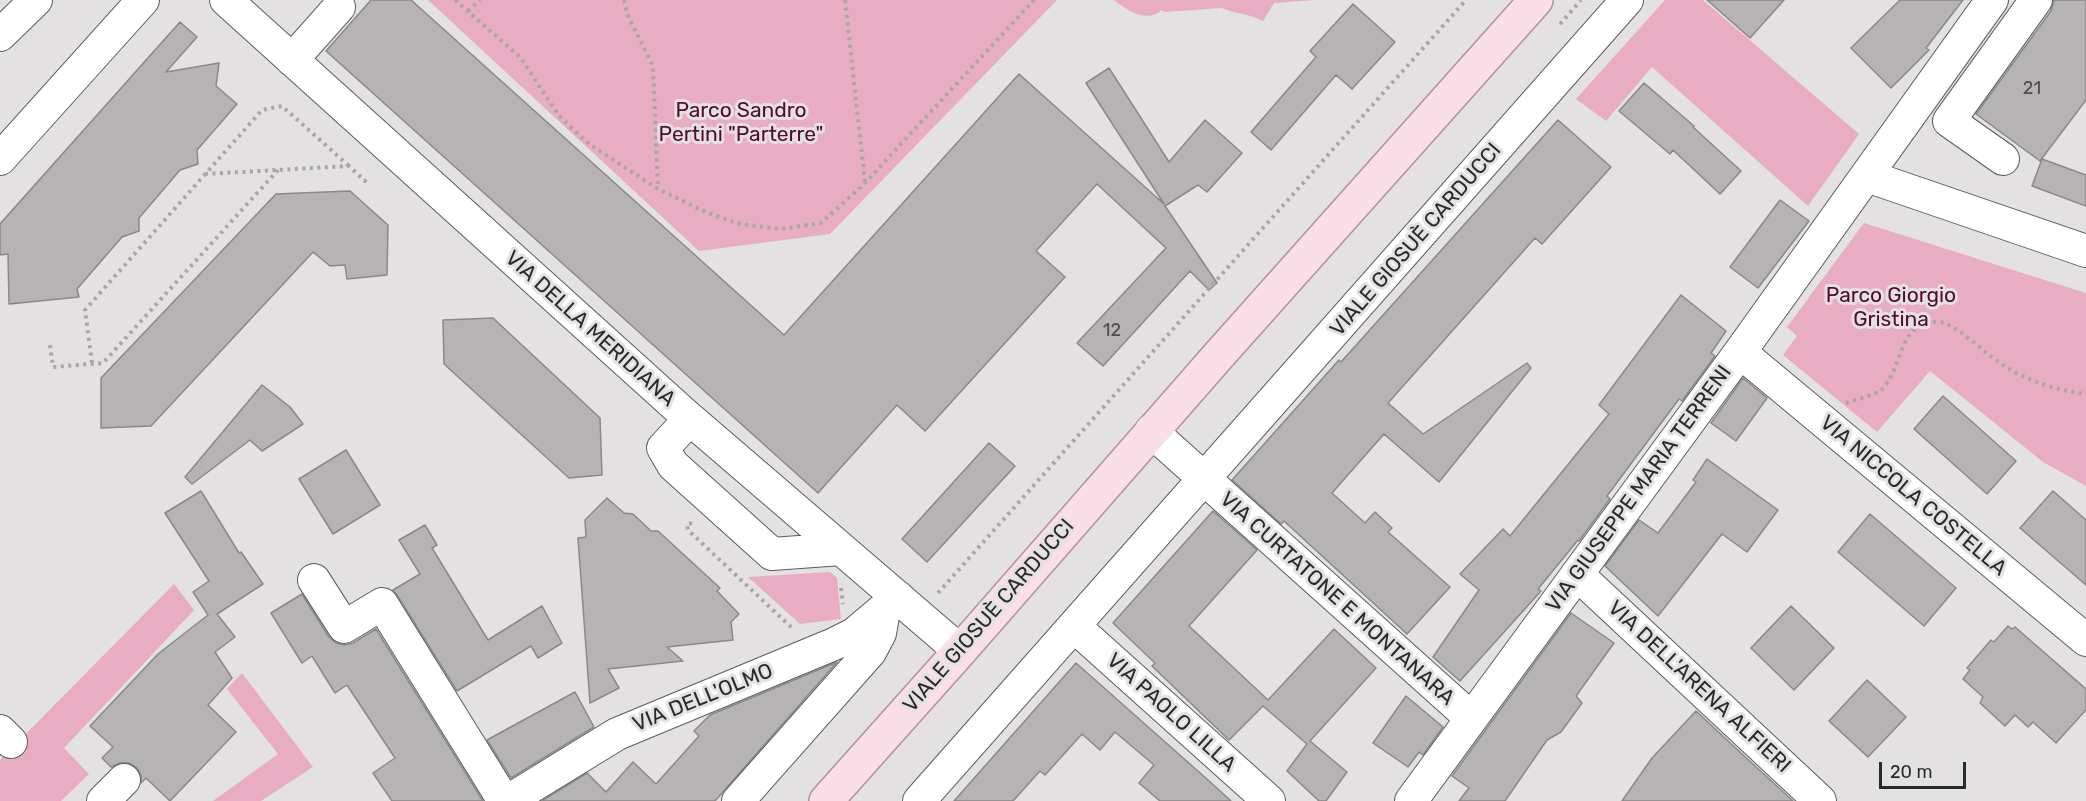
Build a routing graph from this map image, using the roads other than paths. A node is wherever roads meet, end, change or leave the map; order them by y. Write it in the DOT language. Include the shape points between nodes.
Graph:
graph roads {
  1 [pos="36,0"];
  2 [pos="143,0"];
  3 [pos="226,0"];
  4 [pos="1536,0"];
  5 [pos="1992,0"];
  6 [pos="2036,0"];
  7 [pos="339,2"];
  8 [pos="1634,5"];
  9 [pos="0,35"];
  10 [pos="299,52"];
  11 [pos="1944,68"];
  12 [pos="1974,88"];
  13 [pos="0,159"];
  14 [pos="2003,159"];
  15 [pos="1867,176"];
  16 [pos="2086,251"];
  17 [pos="1740,352"];
  18 [pos="690,419"];
  19 [pos="1151,431"];
  20 [pos="1204,480"];
  21 [pos="841,549"];
  22 [pos="1577,574"];
  23 [pos="315,580"];
  24 [pos="900,607"];
  25 [pos="1074,626"];
  26 [pos="2086,640"];
  27 [pos="960,651"];
  28 [pos="1471,718"];
  29 [pos="506,801"];
  30 [pos="738,801"];
  31 [pos="826,801"];
  32 [pos="920,801"];
  33 [pos="1269,801"];
  34 [pos="1411,801"];
  35 [pos="1820,801"];
  1 -- 9 [label="street"];
  2 -- 13 [label="street"];
  3 -- 10 [label="street, VIA DELLA MERIDIANA"];
  4 -- 19 [label="main road, VIALE GIOSUÈ CARDUCCI"];
  5 -- 11 [label="street, VIA GIUSEPPE MARIA TERRENI"];
  6 -- 12 [label="street"];
  7 -- 10 [label="street"];
  8 -- 20 [label="street, VIALE GIOSUÈ CARDUCCI" via="1347,337"];
  10 -- 18 [label="street, VIA DELLA MERIDIANA"];
  11 -- 12 [label="street"];
  11 -- 15 [label="street, VIA GIUSEPPE MARIA TERRENI"];
  12 -- 14 [label="street" via="1950,120"];
  15 -- 16 [label="street"];
  15 -- 17 [label="street, VIA GIUSEPPE MARIA TERRENI"];
  17 -- 22 [label="street, VIA GIUSEPPE MARIA TERRENI"];
  17 -- 26 [label="street, VIA NICCOLA COSTELLA"];
  18 -- 21 [label="street, VIA DELLA MERIDIANA"];
  18 -- 21 [label="street" via="663,448 673,465 772,554"];
  19 -- 20 [label="street"];
  19 -- 27 [label="main road, VIALE GIOSUÈ CARDUCCI"];
  20 -- 25 [label="street, VIALE GIOSUÈ CARDUCCI"];
  20 -- 28 [label="street, VIA CURTATONE E MONTANARA"];
  21 -- 24 [label="street, VIA DELLA MERIDIANA"];
  22 -- 28 [label="street, VIA GIUSEPPE MARIA TERRENI"];
  22 -- 35 [label="street, VIA DELL'ARENA ALFIERI"];
  23 -- 29 [label="street, VIA DELL'OLMO" via="344,627 382,604"];
  24 -- 27 [label="street, VIA DELLA MERIDIANA"];
  24 -- 29 [label="street, VIA DELL'OLMO" via="834,644 617,734"];
  24 -- 30 [label="street" via="870,652"];
  25 -- 32 [label="street, VIALE GIOSUÈ CARDUCCI"];
  25 -- 33 [label="street, VIA PAOLO LILLA"];
  27 -- 31 [label="main road, VIALE GIOSUÈ CARDUCCI"];
  28 -- 34 [label="street, VIA GIUSEPPE MARIA TERRENI"];
}
